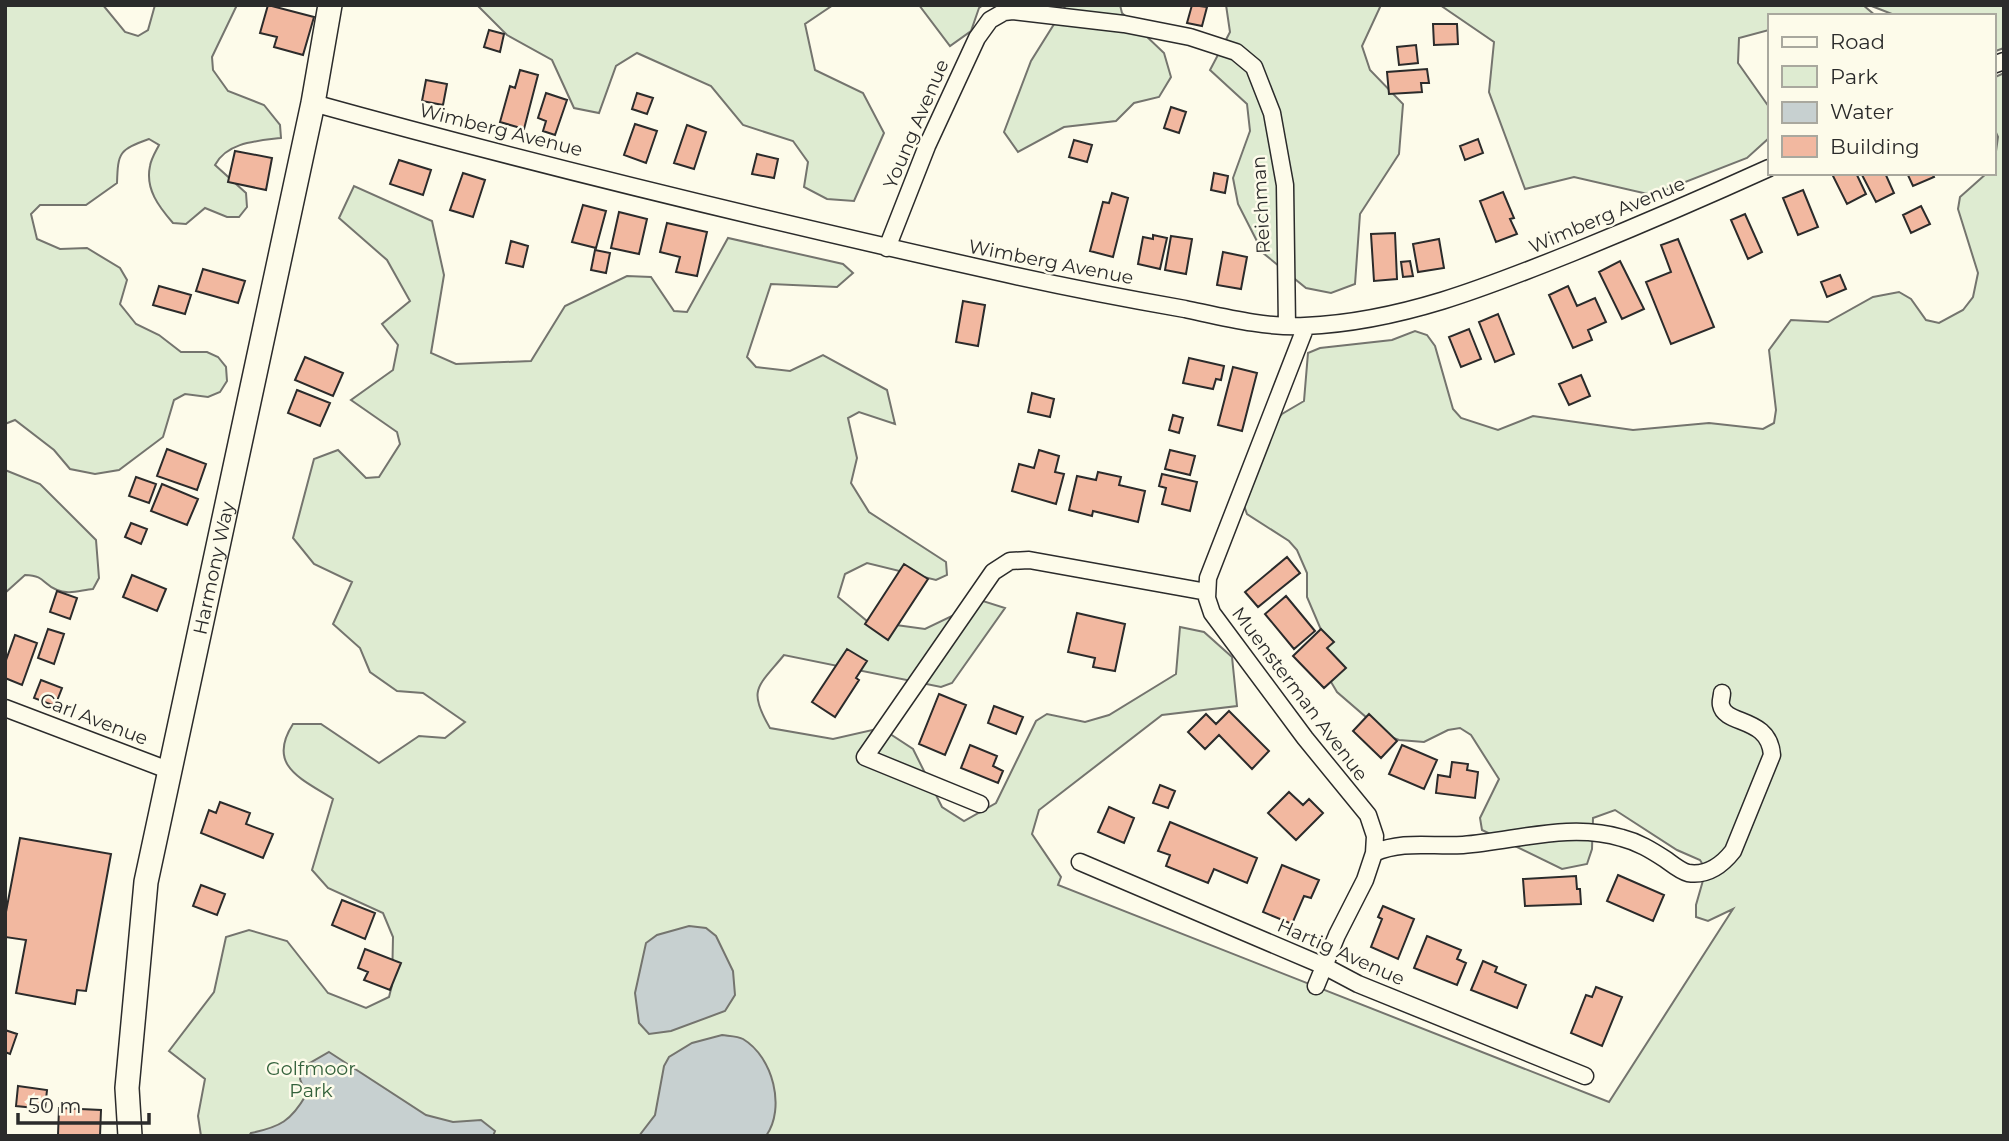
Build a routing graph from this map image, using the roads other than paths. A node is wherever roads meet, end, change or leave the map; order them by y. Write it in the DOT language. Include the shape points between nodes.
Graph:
graph roads {
  1 [pos="330,5"];
  2 [pos="990,20"];
  3 [pos="313,103"];
  4 [pos="1768,168"];
  5 [pos="887,248"];
  6 [pos="1287,326"];
  7 [pos="1306,326"];
  8 [pos="1207,592"];
  9 [pos="1722,693"];
  10 [pos="5,708"];
  11 [pos="169,769"];
  12 [pos="980,804"];
  13 [pos="1374,853"];
  14 [pos="1080,862"];
  15 [pos="1324,965"];
  16 [pos="1316,986"];
  17 [pos="1585,1076"];
  18 [pos="130,1136"];
  1 -- 3 [label="street, Harmony Way"];
  2 -- 5 [label="street, Young Avenue" via="977,38 933,134"];
  2 -- 6 [label="street, Reichman" via="1013,11 1124,24 1236,52 1254,67 1278,135 1285,185"];
  3 -- 5 [label="street, Wimberg Avenue"];
  3 -- 11 [label="street, Harmony Way"];
  4 -- 7 [label="street, Wimberg Avenue" via="1490,286 1387,316"];
  5 -- 6 [label="street, Wimberg Avenue" via="1082,290"];
  6 -- 7 [label="street, Wimberg Avenue"];
  7 -- 8 [label="street" via="1208,578"];
  8 -- 12 [label="street" via="1029,560 1003,564 985,580 865,757"];
  8 -- 13 [label="street, Muensterman Avenue" via="1212,613 1368,815 1375,836"];
  9 -- 13 [label="street" via="1724,712 1761,730 1768,737 1772,755 1733,851 1713,869 1686,873 1646,847 1597,833 1535,834 1462,845 1399,844"];
  10 -- 11 [label="street, Carl Avenue"];
  11 -- 18 [label="street, Harmony Way" via="144,895 127,1088"];
  13 -- 15 [label="street"];
  14 -- 15 [label="street, Hartig Avenue"];
  15 -- 16 [label="street"];
  15 -- 17 [label="street, Hartig Avenue" via="1358,984"];
}
